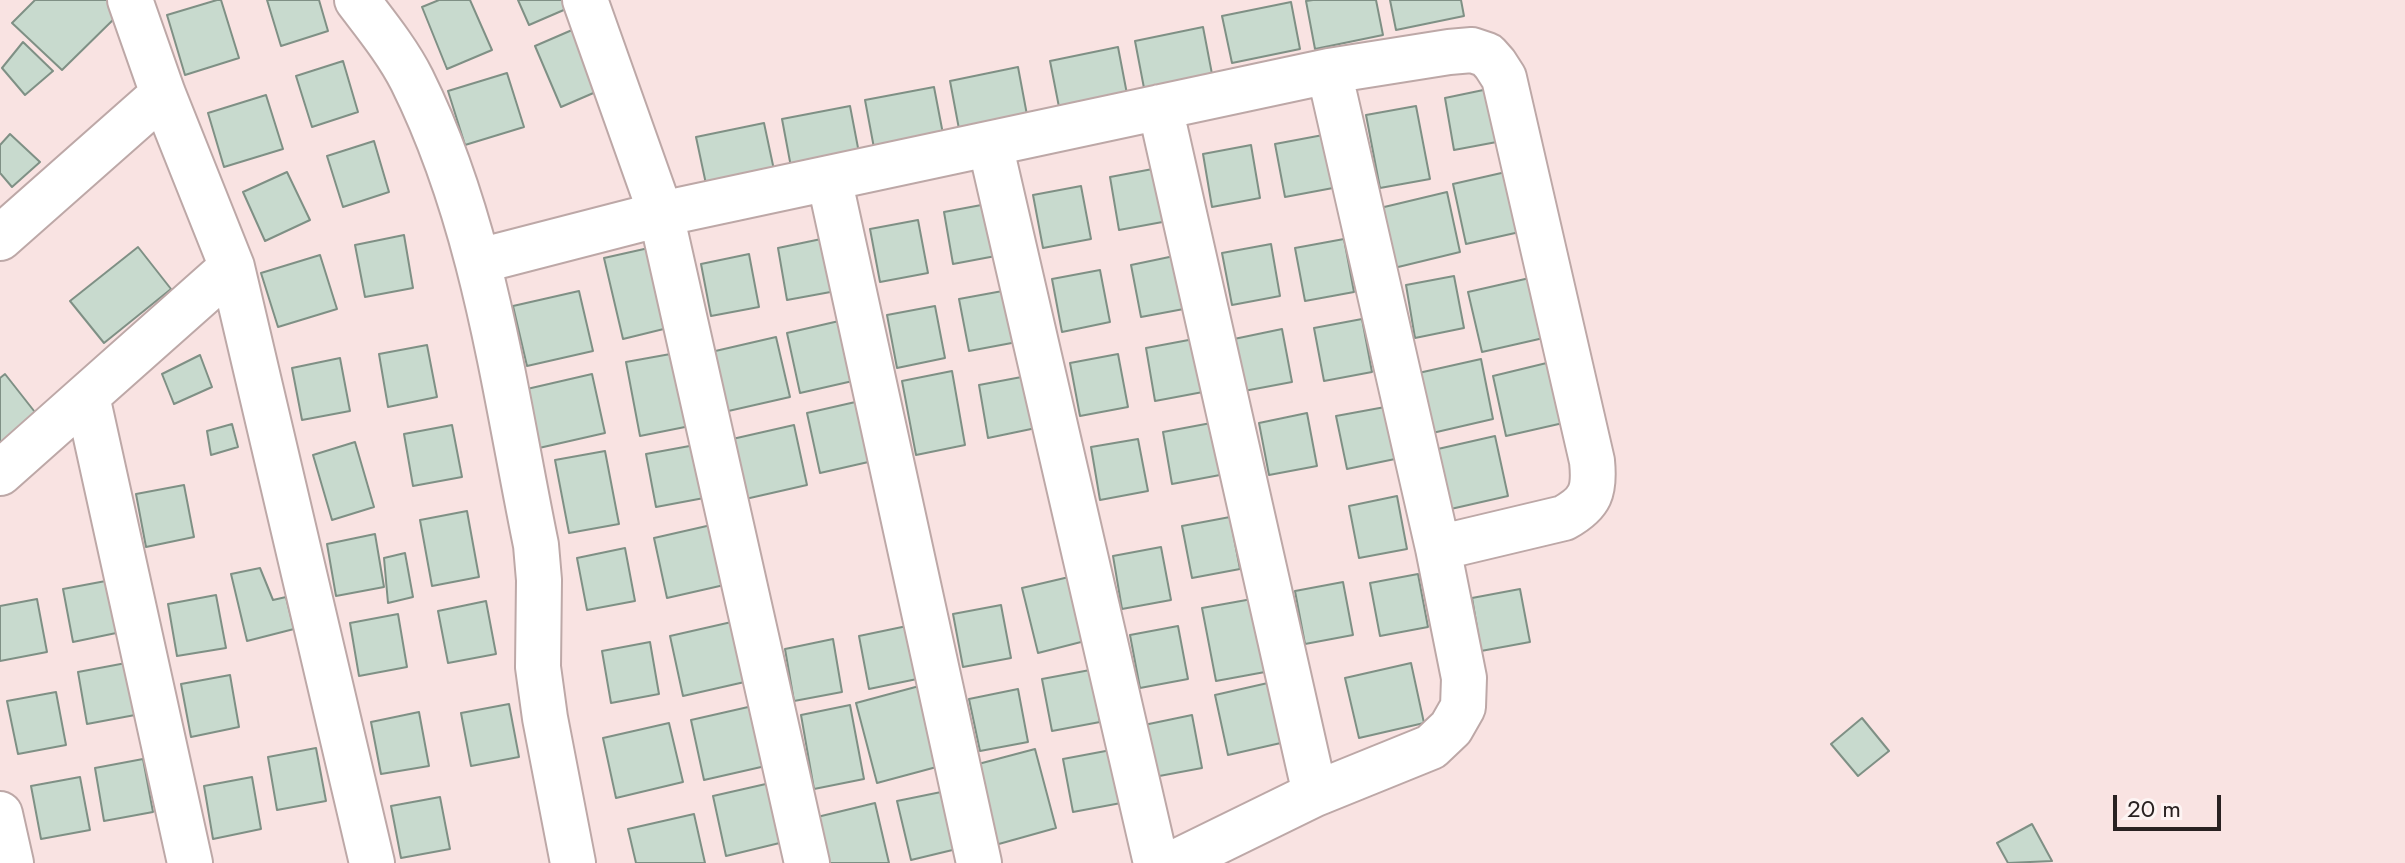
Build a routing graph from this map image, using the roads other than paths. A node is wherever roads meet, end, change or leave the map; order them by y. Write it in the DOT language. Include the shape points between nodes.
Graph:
graph roads {
  1 [pos="130,0"];
  2 [pos="357,0"];
  3 [pos="585,0"];
  4 [pos="1329,71"];
  5 [pos="163,94"];
  6 [pos="1160,107"];
  7 [pos="990,144"];
  8 [pos="829,178"];
  9 [pos="661,214"];
  10 [pos="0,238"];
  11 [pos="479,261"];
  12 [pos="232,267"];
  13 [pos="87,396"];
  14 [pos="0,473"];
  15 [pos="1438,548"];
  16 [pos="1315,794"];
  17 [pos="0,814"];
  18 [pos="11,863"];
  19 [pos="190,863"];
  20 [pos="372,863"];
  21 [pos="573,863"];
  22 [pos="807,863"];
  23 [pos="979,863"];
  24 [pos="1156,863"];
  25 [pos="1174,863"];
  1 -- 5 [label="street"];
  2 -- 11 [label="street" via="411,78 444,153"];
  3 -- 9 [label="street"];
  4 -- 6 [label="street"];
  4 -- 15 [label="street"];
  4 -- 15 [label="street" via="1472,50 1495,64 1504,78 1589,446 1594,481 1581,509 1564,518"];
  5 -- 10 [label="street"];
  5 -- 12 [label="street"];
  6 -- 7 [label="street"];
  6 -- 16 [label="street"];
  7 -- 8 [label="street"];
  7 -- 24 [label="street"];
  8 -- 9 [label="street"];
  8 -- 23 [label="street"];
  9 -- 11 [label="street"];
  9 -- 22 [label="street"];
  11 -- 21 [label="street" via="536,545 538,667"];
  12 -- 13 [label="street"];
  12 -- 20 [label="street"];
  13 -- 14 [label="street"];
  13 -- 19 [label="street"];
  15 -- 16 [label="street" via="1464,678 1463,707 1431,747"];
  16 -- 25 [label="street"];
  17 -- 18 [label="street"];
}
